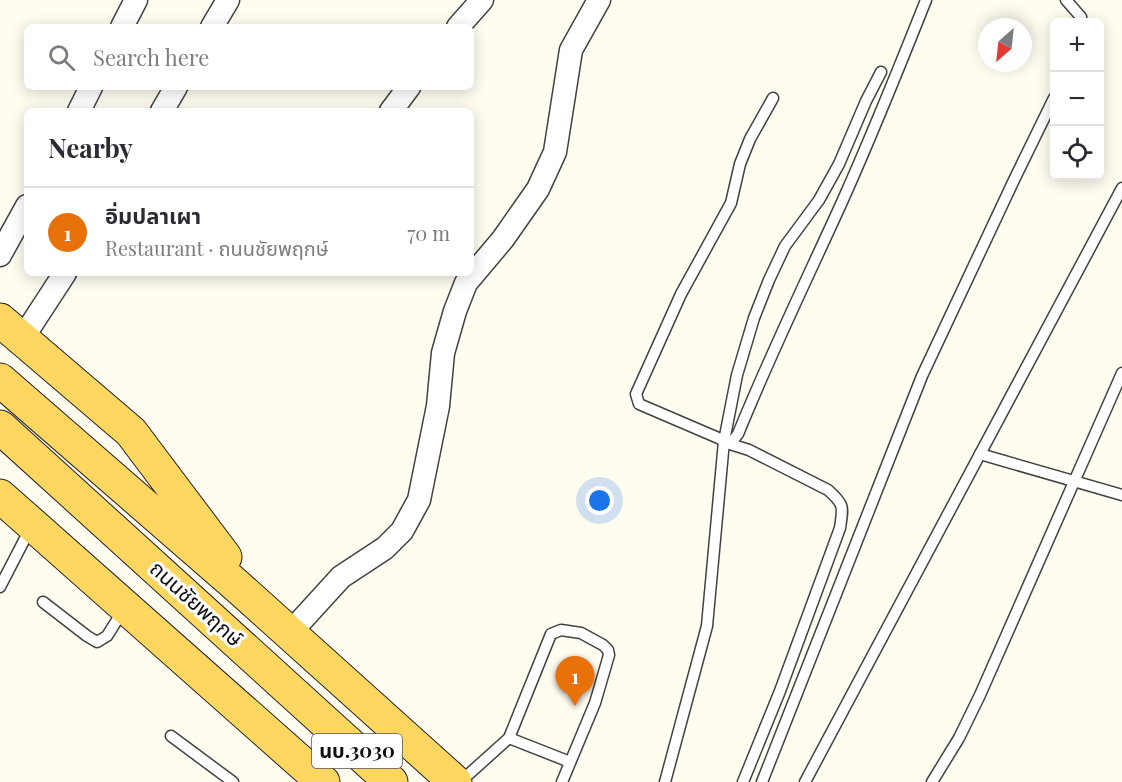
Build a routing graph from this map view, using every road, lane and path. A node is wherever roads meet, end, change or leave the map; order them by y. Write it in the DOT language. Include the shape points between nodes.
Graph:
graph roads {
  1 [pos="136,0"];
  2 [pos="228,0"];
  3 [pos="482,0"];
  4 [pos="599,0"];
  5 [pos="926,0"];
  6 [pos="1066,0"];
  7 [pos="1082,18"];
  8 [pos="124,24"];
  9 [pos="214,24"];
  10 [pos="461,24"];
  11 [pos="881,72"];
  12 [pos="90,90"];
  13 [pos="174,90"];
  14 [pos="407,90"];
  15 [pos="773,98"];
  16 [pos="1050,106"];
  17 [pos="80,108"];
  18 [pos="164,108"];
  19 [pos="393,108"];
  20 [pos="1122,188"];
  21 [pos="24,211"];
  22 [pos="0,255"];
  23 [pos="474,273"];
  24 [pos="62,276"];
  25 [pos="472,276"];
  26 [pos="11,329"];
  27 [pos="1122,373"];
  28 [pos="0,380"];
  29 [pos="0,427"];
  30 [pos="727,442"];
  31 [pos="980,453"];
  32 [pos="1075,481"];
  33 [pos="1122,495"];
  34 [pos="0,496"];
  35 [pos="32,524"];
  36 [pos="237,586"];
  37 [pos="0,587"];
  38 [pos="43,602"];
  39 [pos="125,606"];
  40 [pos="289,634"];
  41 [pos="323,721"];
  42 [pos="171,736"];
  43 [pos="509,738"];
  44 [pos="570,762"];
  45 [pos="232,782"];
  46 [pos="323,782"];
  47 [pos="370,782"];
  48 [pos="391,782"];
  49 [pos="457,782"];
  50 [pos="562,782"];
  51 [pos="664,782"];
  52 [pos="744,782"];
  53 [pos="762,782"];
  54 [pos="805,782"];
  55 [pos="932,782"];
  1 -- 8 [label="street"];
  2 -- 9 [label="street"];
  3 -- 10 [label="street"];
  4 -- 23 [label="street" via="571,50 555,152 538,189"];
  5 -- 30 [label="lane" via="843,200 738,434"];
  6 -- 7 [label="lane"];
  11 -- 30 [label="lane" via="839,164 819,200 785,246 769,280 737,375"];
  12 -- 17 [label="street"];
  13 -- 18 [label="street"];
  14 -- 19 [label="street"];
  15 -- 30 [label="lane" via="740,164 731,203 681,294 636,394 639,404"];
  16 -- 53 [label="lane" via="922,376"];
  20 -- 31 [label="lane"];
  21 -- 22 [label="street"];
  24 -- 26 [label="street"];
  25 -- 40 [label="street" via="455,311 442,353 438,406 419,500 402,531 385,549 341,577"];
  26 -- 36 [label="main road, ถนนชัยพฤกษ์" via="131,432 224,556"];
  27 -- 32 [label="lane"];
  28 -- 36 [label="main road, ถนนชัยพฤกษ์"];
  29 -- 41 [label="main road, ถนนชัยพฤกษ์"];
  30 -- 51 [label="lane" via="707,626"];
  30 -- 52 [label="lane" via="828,490 843,507 840,528"];
  31 -- 32 [label="lane"];
  31 -- 54 [label="lane"];
  32 -- 33 [label="lane"];
  32 -- 55 [label="lane" via="980,695"];
  34 -- 35 [label="main road"];
  35 -- 37 [label="lane"];
  35 -- 39 [label="main road"];
  36 -- 40 [label="main road, ถนนชัยพฤกษ์"];
  38 -- 39 [label="lane" via="97,642 107,636"];
  39 -- 46 [label="main road"];
  40 -- 49 [label="main road, ถนนชัยพฤกษ์"];
  41 -- 47 [label="main road"];
  41 -- 48 [label="main road, ถนนชัยพฤกษ์ / นบ.3030"];
  42 -- 45 [label="lane"];
  43 -- 44 [label="lane"];
  43 -- 44 [label="lane" via="550,634 561,630 581,633 603,645 609,655 595,703"];
  43 -- 49 [label="lane"];
  44 -- 50 [label="lane"];
}
